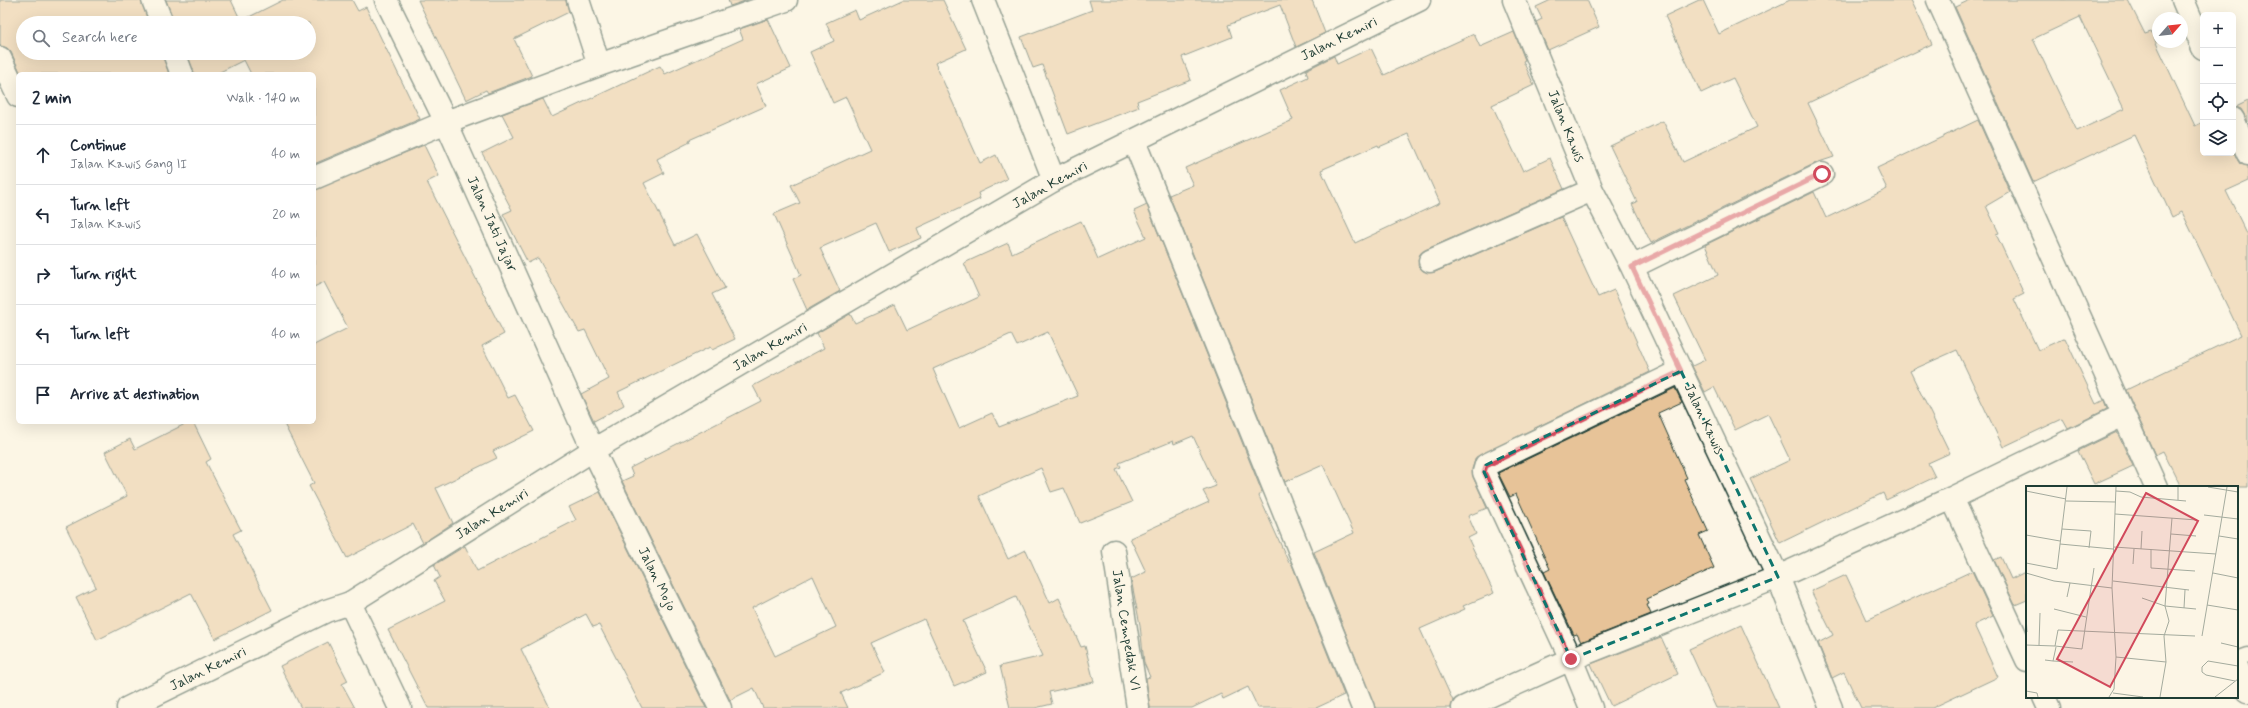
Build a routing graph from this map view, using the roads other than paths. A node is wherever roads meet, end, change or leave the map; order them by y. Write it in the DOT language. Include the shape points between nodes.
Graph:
graph roads {
  1 [pos="153,0"];
  2 [pos="386,0"];
  3 [pos="578,0"];
  4 [pos="786,0"];
  5 [pos="983,0"];
  6 [pos="1419,0"];
  7 [pos="1514,0"];
  8 [pos="1938,0"];
  9 [pos="2182,0"];
  10 [pos="159,16"];
  11 [pos="2200,41"];
  12 [pos="0,58"];
  13 [pos="177,60"];
  14 [pos="599,65"];
  15 [pos="181,72"];
  16 [pos="16,92"];
  17 [pos="2233,120"];
  18 [pos="446,122"];
  19 [pos="1134,141"];
  20 [pos="2247,151"];
  21 [pos="1822,174"];
  22 [pos="316,177"];
  23 [pos="1054,180"];
  24 [pos="1592,190"];
  25 [pos="1430,262"];
  26 [pos="1632,267"];
  27 [pos="1681,371"];
  28 [pos="2123,415"];
  29 [pos="593,450"];
  30 [pos="2156,486"];
  31 [pos="1952,498"];
  32 [pos="1114,552"];
  33 [pos="1778,577"];
  34 [pos="350,602"];
  35 [pos="2248,655"];
  36 [pos="2026,658"];
  37 [pos="1571,659"];
  38 [pos="2238,659"];
  39 [pos="2238,669"];
  40 [pos="2248,691"];
  41 [pos="2044,698"];
  42 [pos="128,708"];
  43 [pos="400,708"];
  44 [pos="720,708"];
  45 [pos="1138,708"];
  46 [pos="1362,708"];
  47 [pos="1463,708"];
  48 [pos="1591,708"];
  49 [pos="1831,708"];
  50 [pos="2049,708"];
  1 -- 10 [label="street"];
  2 -- 18 [label="street, Jalan Jati Jajar"];
  3 -- 14 [label="street"];
  4 -- 14 [label="street"];
  5 -- 23 [label="street"];
  6 -- 19 [label="street, Jalan Kemiri"];
  7 -- 24 [label="street, Jalan Kawis"];
  8 -- 28 [label="street"];
  9 -- 11 [label="street"];
  12 -- 16 [label="street"];
  13 -- 15 [label="street"];
  14 -- 18 [label="street"];
  17 -- 20 [label="street"];
  18 -- 22 [label="street"];
  18 -- 29 [label="street, Jalan Jati Jajar"];
  19 -- 23 [label="street, Jalan Kemiri"];
  19 -- 46 [label="street"];
  21 -- 26 [label="street"];
  23 -- 29 [label="street, Jalan Kemiri"];
  24 -- 25 [label="street"];
  24 -- 26 [label="street, Jalan Kawis"];
  26 -- 27 [label="street, Jalan Kawis"];
  27 -- 33 [label="street, Jalan Kawis"];
  27 -- 37 [label="street" via="1486,466 1486,477"];
  28 -- 30 [label="street"];
  28 -- 31 [label="street"];
  29 -- 34 [label="street, Jalan Kemiri"];
  29 -- 44 [label="street, Jalan Mojo"];
  31 -- 33 [label="street"];
  31 -- 36 [label="street"];
  32 -- 45 [label="street, Jalan Cempedak VI"];
  33 -- 37 [label="street"];
  33 -- 49 [label="street, Jalan Kawis"];
  34 -- 42 [label="street, Jalan Kemiri" via="326,611"];
  34 -- 43 [label="street"];
  35 -- 38 [label="lane"];
  37 -- 47 [label="street"];
  37 -- 48 [label="street"];
  39 -- 40 [label="street"];
  41 -- 50 [label="street"];
}
